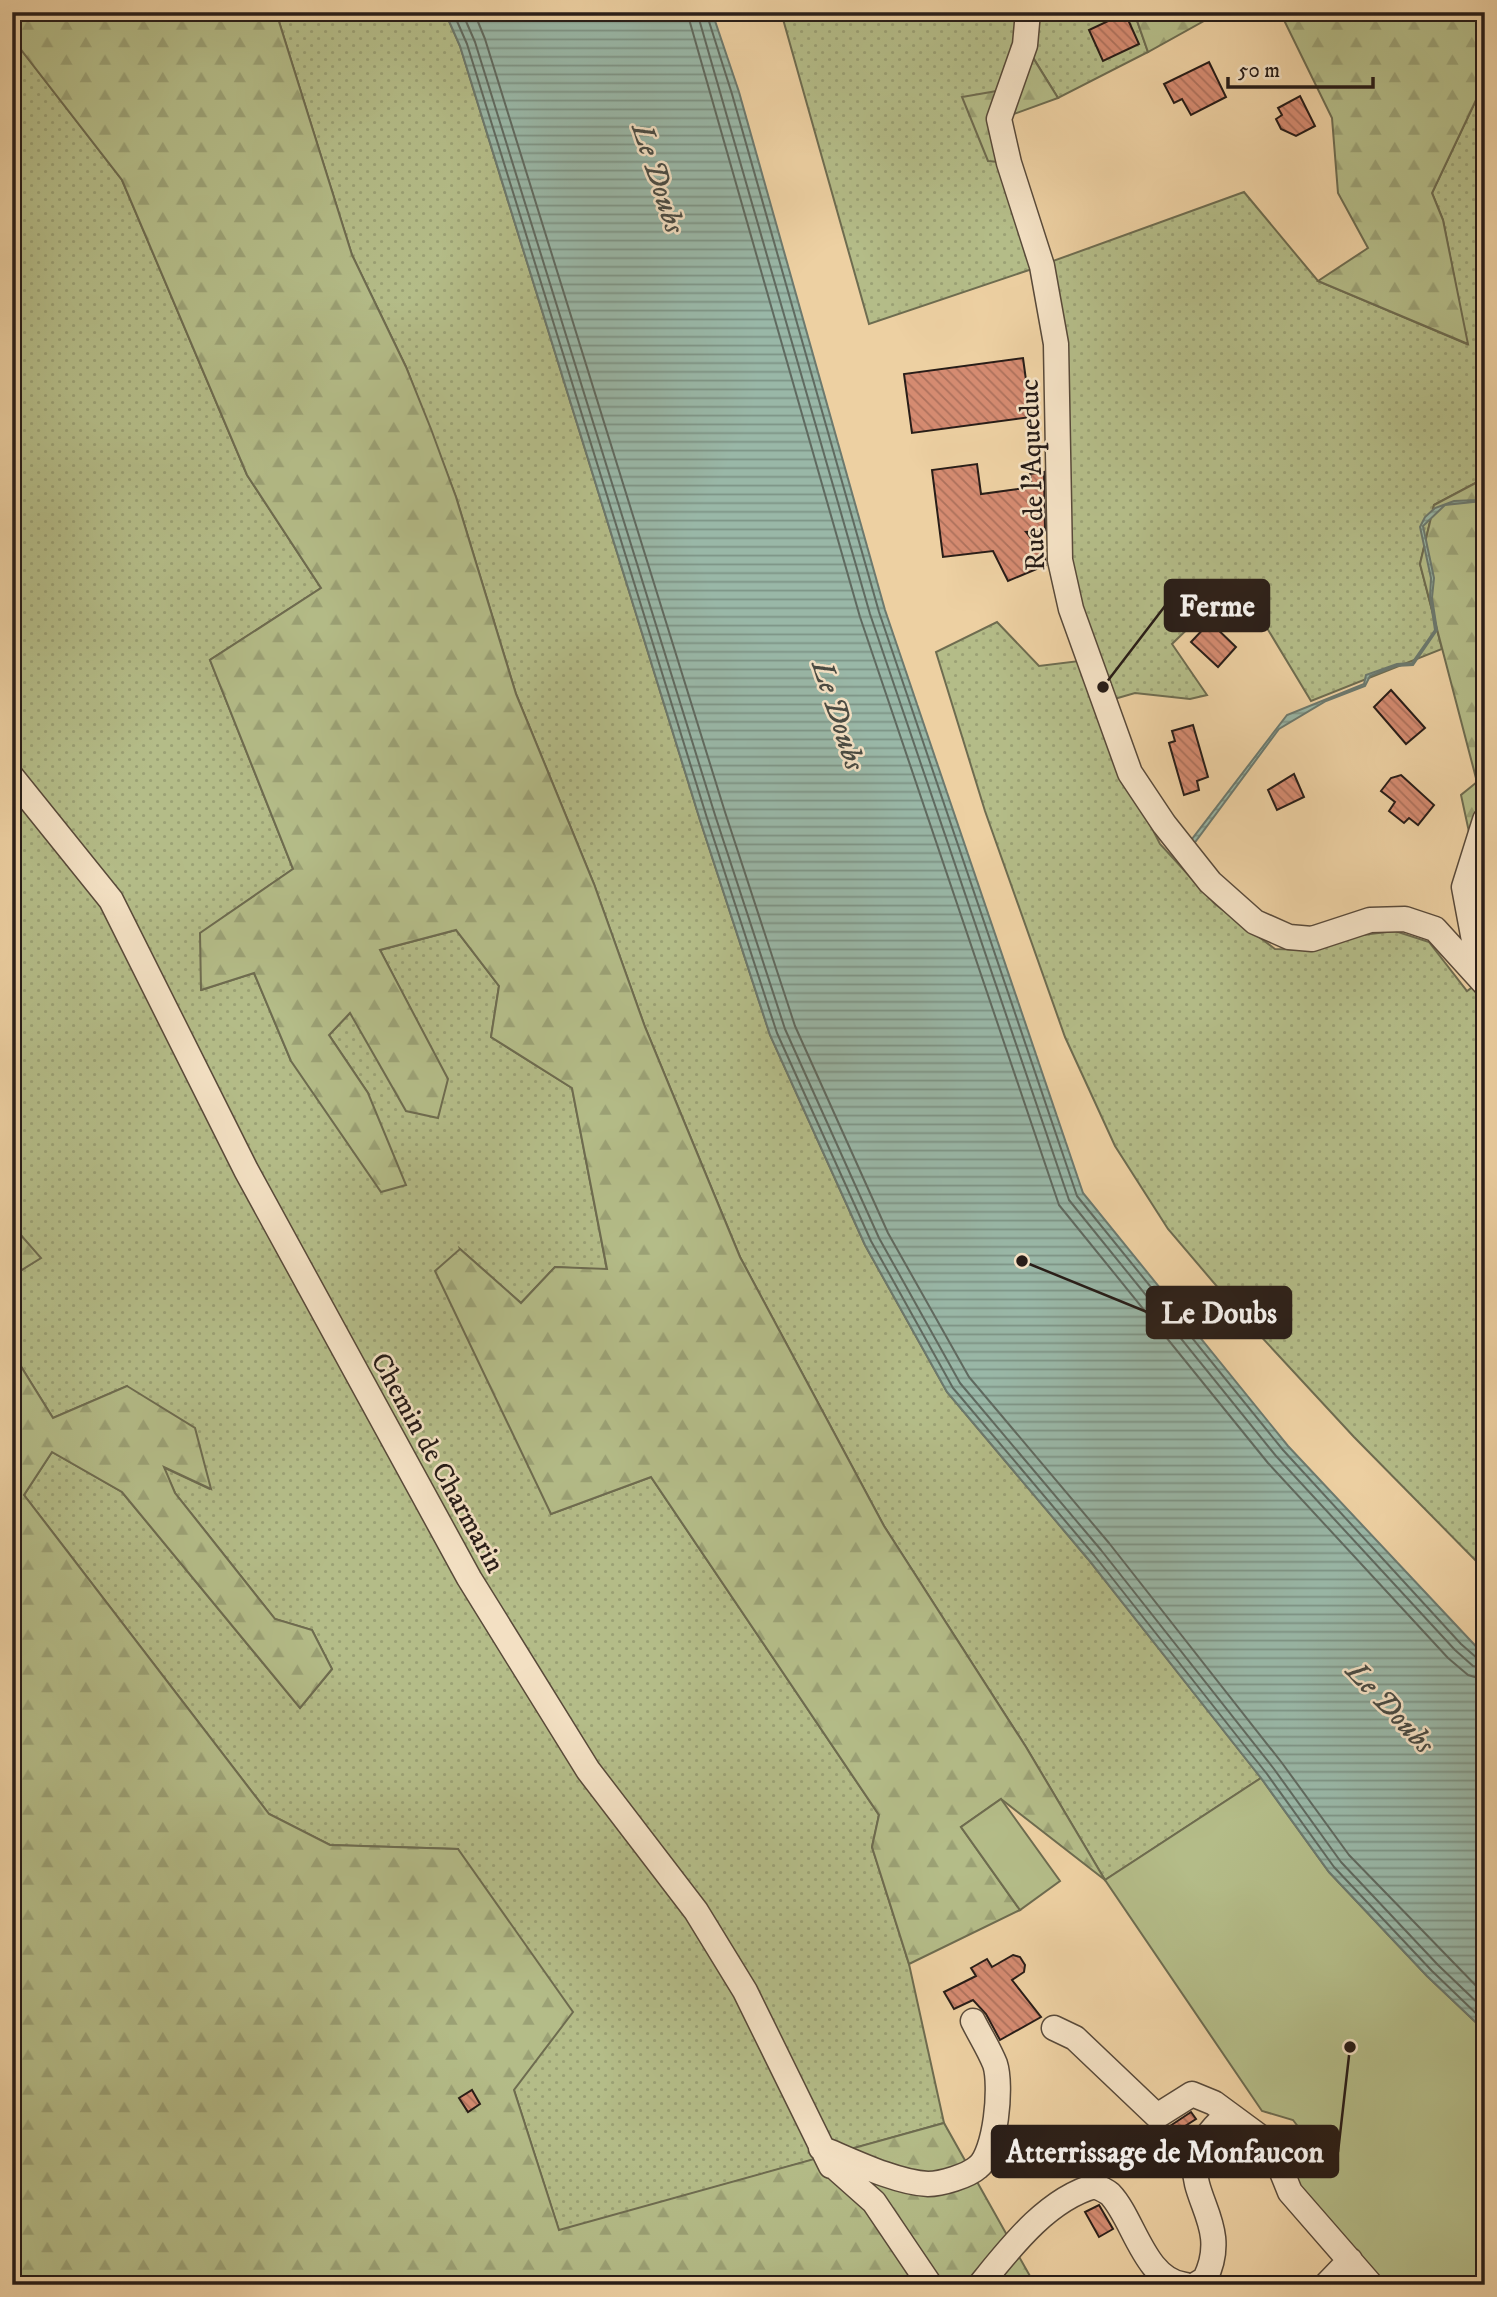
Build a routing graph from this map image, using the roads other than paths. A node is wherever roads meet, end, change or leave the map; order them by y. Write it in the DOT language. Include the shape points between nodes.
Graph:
graph roads {
  1 [pos="1028,12"];
  2 [pos="12,777"];
  3 [pos="1485,820"];
  4 [pos="1483,981"];
  5 [pos="973,2021"];
  6 [pos="1054,2028"];
  7 [pos="1228,2114"];
  8 [pos="827,2159"];
  9 [pos="1350,2260"];
  10 [pos="930,2285"];
  11 [pos="980,2285"];
  12 [pos="1185,2285"];
  13 [pos="1195,2285"];
  14 [pos="1326,2285"];
  15 [pos="1371,2285"];
  1 -- 4 [label="street, Rue de l'Aqueduc" via="1026,45 999,119 1042,266 1056,344 1060,559 1071,609 1130,773 1210,882 1255,922 1289,937 1312,939 1370,919 1405,919 1435,929"];
  2 -- 8 [label="street, Chemin de Charmarin" via="111,900 246,1170 469,1578 588,1770 696,1911 744,1991"];
  3 -- 4 [label="street" via="1464,887"];
  5 -- 8 [label="street" via="996,2066 997,2111 990,2147 980,2166 928,2184"];
  6 -- 7 [label="street" via="1075,2038 1157,2116 1192,2094"];
  7 -- 9 [label="street" via="1271,2145 1290,2192"];
  7 -- 13 [label="street" via="1196,2150 1196,2175 1216,2249 1205,2279"];
  8 -- 10 [label="street" via="874,2202"];
  9 -- 14 [label="street"];
  9 -- 15 [label="street"];
  11 -- 12 [label="street" via="1034,2224 1081,2190 1095,2186 1110,2194 1158,2271"];
}
